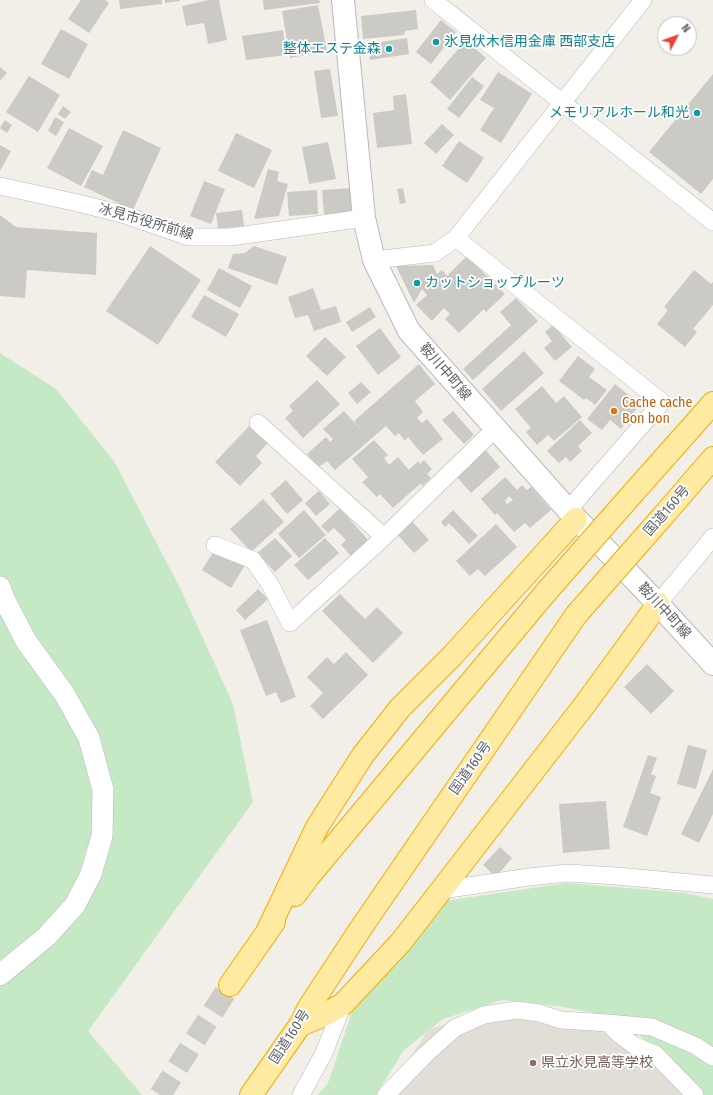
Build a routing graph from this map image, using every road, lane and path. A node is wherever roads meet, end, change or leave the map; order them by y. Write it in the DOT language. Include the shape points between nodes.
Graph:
graph roads {
  1 [pos="343,0"];
  2 [pos="433,0"];
  3 [pos="644,0"];
  4 [pos="562,104"];
  5 [pos="0,186"];
  6 [pos="364,218"];
  7 [pos="713,222"];
  8 [pos="456,238"];
  9 [pos="374,260"];
  10 [pos="713,403"];
  11 [pos="258,422"];
  12 [pos="495,429"];
  13 [pos="713,458"];
  14 [pos="572,514"];
  15 [pos="384,537"];
  16 [pos="713,537"];
  17 [pos="215,545"];
  18 [pos="0,587"];
  19 [pos="658,604"];
  20 [pos="713,664"];
  21 [pos="713,885"];
  22 [pos="442,890"];
  23 [pos="266,934"];
  24 [pos="0,975"];
  25 [pos="230,985"];
  26 [pos="343,1004"];
  27 [pos="608,1023"];
  28 [pos="300,1025"];
  29 [pos="713,1057"];
  30 [pos="251,1095"];
  31 [pos="301,1095"];
  32 [pos="386,1095"];
  33 [pos="695,1095"];
  1 -- 6 [label="main road, 鞍川中町線"];
  2 -- 4 [label="street"];
  3 -- 4 [label="street"];
  4 -- 7 [label="street"];
  4 -- 8 [label="street"];
  5 -- 6 [label="street, 冰見市役所前線" via="85,204 190,237 231,237"];
  6 -- 9 [label="main road, 鞍川中町線"];
  8 -- 9 [label="street" via="435,254"];
  8 -- 14 [label="street" via="662,402"];
  9 -- 12 [label="main road, 鞍川中町線" via="409,331"];
  10 -- 23 [label="highway, bridge" via="546,591 309,876"];
  11 -- 15 [label="street"];
  12 -- 14 [label="main road, 鞍川中町線"];
  12 -- 15 [label="street"];
  13 -- 28 [label="highway, 国道160号, bridge" via="576,615 361,928"];
  14 -- 19 [label="main road, 鞍川中町線"];
  14 -- 23 [label="highway" via="452,656 400,708 363,755 317,827"];
  15 -- 17 [label="street" via="290,623 271,586 252,560"];
  16 -- 19 [label="street"];
  18 -- 24 [label="street" via="26,641 65,695 89,738 103,790 102,836 91,874 75,905 47,936"];
  19 -- 20 [label="main road, 鞍川中町線"];
  19 -- 22 [label="highway"];
  21 -- 22 [label="street" via="567,873"];
  22 -- 26 [label="highway" via="401,942"];
  23 -- 25 [label="highway"];
  26 -- 28 [label="highway"];
  26 -- 31 [label="street" via="324,1053"];
  27 -- 29 [label="street" via="652,1027 696,1046"];
  27 -- 32 [label="street" via="562,1020 540,1013 517,1010 484,1016 455,1028"];
  27 -- 33 [label="street" via="635,1046 655,1054"];
  28 -- 30 [label="highway, 国道160号"];
}
